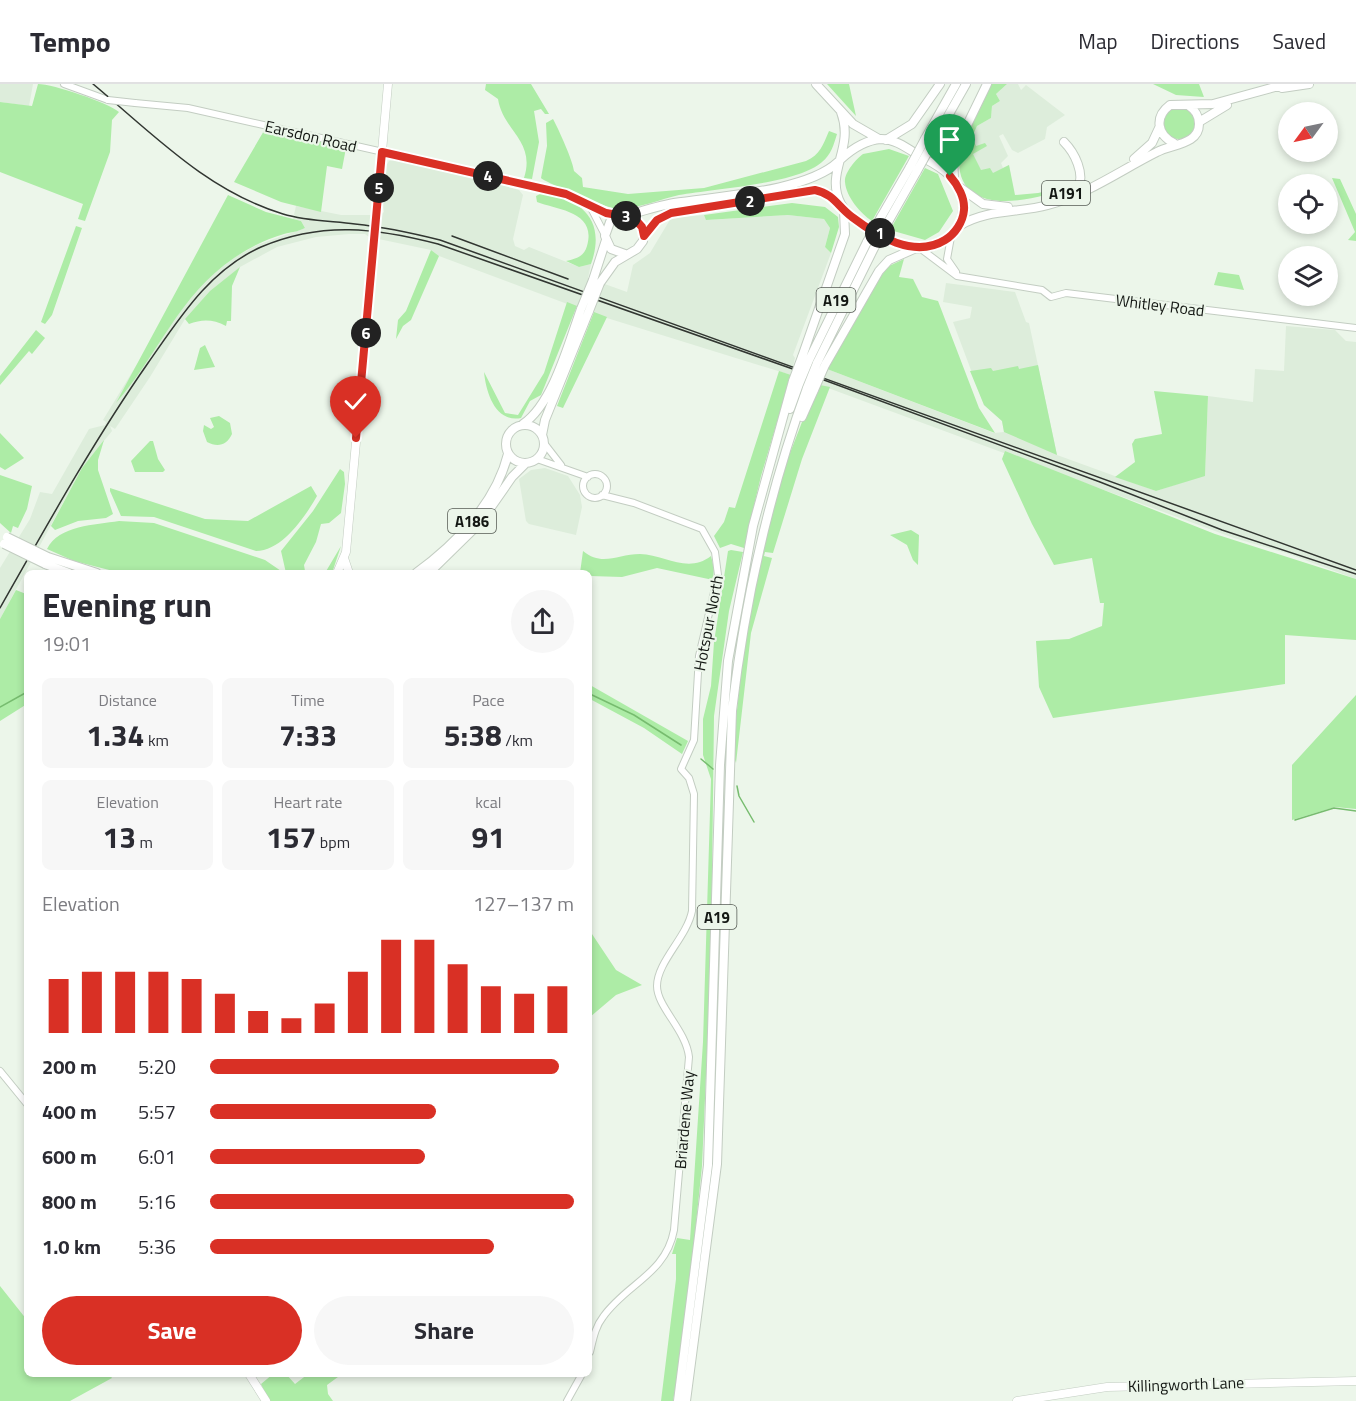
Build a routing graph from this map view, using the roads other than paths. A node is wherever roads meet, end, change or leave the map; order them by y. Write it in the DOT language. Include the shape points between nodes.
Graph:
graph roads {
  1 [pos="63,84"];
  2 [pos="388,84"];
  3 [pos="816,84"];
  4 [pos="940,84"];
  5 [pos="956,84"];
  6 [pos="966,84"];
  7 [pos="987,84"];
  8 [pos="1286,84"];
  9 [pos="1309,84"];
  10 [pos="1188,105"];
  11 [pos="841,112"];
  12 [pos="1199,122"];
  13 [pos="1160,128"];
  14 [pos="883,140"];
  15 [pos="929,141"];
  16 [pos="1064,142"];
  17 [pos="1174,144"];
  18 [pos="382,152"];
  19 [pos="840,160"];
  20 [pos="956,183"];
  21 [pos="1078,188"];
  22 [pos="842,206"];
  23 [pos="591,208"];
  24 [pos="621,216"];
  25 [pos="959,226"];
  26 [pos="644,236"];
  27 [pos="951,237"];
  28 [pos="606,238"];
  29 [pos="917,249"];
  30 [pos="625,254"];
  31 [pos="967,278"];
  32 [pos="596,282"];
  33 [pos="585,310"];
  34 [pos="1356,328"];
  35 [pos="813,361"];
  36 [pos="803,386"];
  37 [pos="523,424"];
  38 [pos="543,439"];
  39 [pos="508,454"];
  40 [pos="537,459"];
  41 [pos="525,464"];
  42 [pos="562,466"];
  43 [pos="573,474"];
  44 [pos="588,477"];
  45 [pos="607,486"];
  46 [pos="584,489"];
  47 [pos="602,495"];
  48 [pos="621,499"];
  49 [pos="3,539"];
  50 [pos="344,558"];
  51 [pos="46,561"];
  52 [pos="63,570"];
  53 [pos="84,570"];
  54 [pos="338,570"];
  55 [pos="348,570"];
  56 [pos="420,570"];
  57 [pos="432,570"];
  58 [pos="681,769"];
  59 [pos="0,1071"];
  60 [pos="24,1100"];
  61 [pos="592,1347"];
  62 [pos="251,1377"];
  63 [pos="580,1377"];
  64 [pos="1356,1381"];
  65 [pos="266,1401"];
  66 [pos="567,1401"];
  67 [pos="678,1401"];
  68 [pos="686,1401"];
  69 [pos="1017,1401"];
  1 -- 18 [label="street, Earsdon Road, bridge" via="108,100 188,108"];
  2 -- 18 [label="main road"];
  3 -- 11 [label="main road"];
  4 -- 14 [label="main road" via="912,124"];
  5 -- 15 [label="main road, A19"];
  6 -- 15 [label="main road, A19"];
  7 -- 20 [label="main road" via="953,153"];
  8 -- 10 [label="main road, A191" via="1213,104"];
  9 -- 12 [label="main road, A191" via="1238,100"];
  10 -- 12 [label="main road"];
  10 -- 13 [label="main road, A191" via="1176,103 1164,109"];
  11 -- 14 [label="main road" via="863,131"];
  11 -- 19 [label="main road" via="846,134"];
  12 -- 17 [label="main road, A191" via="1191,140"];
  13 -- 17 [label="main road" via="1162,135"];
  13 -- 21 [label="main road, A191" via="1138,156"];
  14 -- 19 [label="main road" via="860,145"];
  14 -- 20 [label="main road" via="929,161"];
  15 -- 35 [label="main road, A19, bridge" via="871,244"];
  16 -- 21 [label="main road" via="1080,173"];
  17 -- 25 [label="main road, A191" via="1070,197 1049,205 977,217"];
  18 -- 23 [label="street, Earsdon Road" via="554,191"];
  18 -- 50 [label="main road, bridge"];
  19 -- 22 [label="main road" via="836,181"];
  19 -- 24 [label="main road" via="808,179"];
  20 -- 21 [label="main road, A191" via="983,204 1001,207 1051,199"];
  20 -- 25 [label="main road" via="964,207"];
  22 -- 26 [label="main road, A186" via="828,194 811,190 678,211 657,220"];
  22 -- 29 [label="main road" via="859,222"];
  22 -- 35 [label="main road" via="845,234"];
  23 -- 24 [label="street, Earsdon Road"];
  23 -- 28 [label="street"];
  24 -- 26 [label="main road" via="639,222"];
  24 -- 28 [label="main road, A186" via="608,225"];
  25 -- 27 [label="main road"];
  26 -- 30 [label="main road, A186" via="637,249"];
  27 -- 29 [label="main road"];
  27 -- 31 [label="street" via="948,263"];
  28 -- 30 [label="main road" via="614,251"];
  28 -- 32 [label="main road, A186"];
  29 -- 31 [label="street, Whitley Road" via="954,275"];
  29 -- 35 [label="main road" via="889,260"];
  30 -- 32 [label="main road, A186"];
  31 -- 34 [label="street, Whitley Road" via="1045,290 1051,297 1066,293"];
  32 -- 33 [label="main road, A186, bridge"];
  33 -- 37 [label="main road, A186" via="537,412"];
  33 -- 38 [label="main road, A186" via="545,420"];
  35 -- 36 [label="main road, A19, bridge"];
  35 -- 36 [label="main road, bridge"];
  36 -- 67 [label="main road, A19" via="779,438 753,526 728,661 720,765 708,1165"];
  36 -- 68 [label="main road, A19" via="762,528 747,599 732,711 717,1164"];
  37 -- 38 [label="main road" via="534,427"];
  37 -- 39 [label="main road, A186" via="507,436"];
  38 -- 40 [label="main road, A186"];
  38 -- 42 [label="street"];
  39 -- 41 [label="main road"];
  39 -- 56 [label="main road, A186" via="499,482 478,514"];
  40 -- 41 [label="main road, A186"];
  40 -- 42 [label="street"];
  41 -- 57 [label="main road, A186" via="480,523"];
  42 -- 43 [label="street"];
  43 -- 44 [label="street"];
  43 -- 46 [label="street"];
  44 -- 45 [label="street" via="601,475"];
  44 -- 46 [label="street"];
  45 -- 47 [label="street"];
  45 -- 48 [label="street"];
  46 -- 47 [label="street" via="592,497"];
  47 -- 48 [label="street"];
  48 -- 58 [label="street, Hotspur North" via="701,528 716,556 717,579 699,656 695,735"];
  49 -- 51 [label="main road, bridge"];
  50 -- 54 [label="main road"];
  50 -- 55 [label="main road"];
  51 -- 52 [label="main road"];
  51 -- 53 [label="main road"];
  58 -- 61 [label="street, Briardene Way" via="690,778 694,795 692,911 688,927 665,963 657,985 685,1040 689,1057 674,1230 660,1263 604,1315"];
  59 -- 60 [label="street"];
  62 -- 65 [label="main road"];
  63 -- 66 [label="street"];
  64 -- 69 [label="main road, Killingworth Lane" via="1107,1386"];
}
